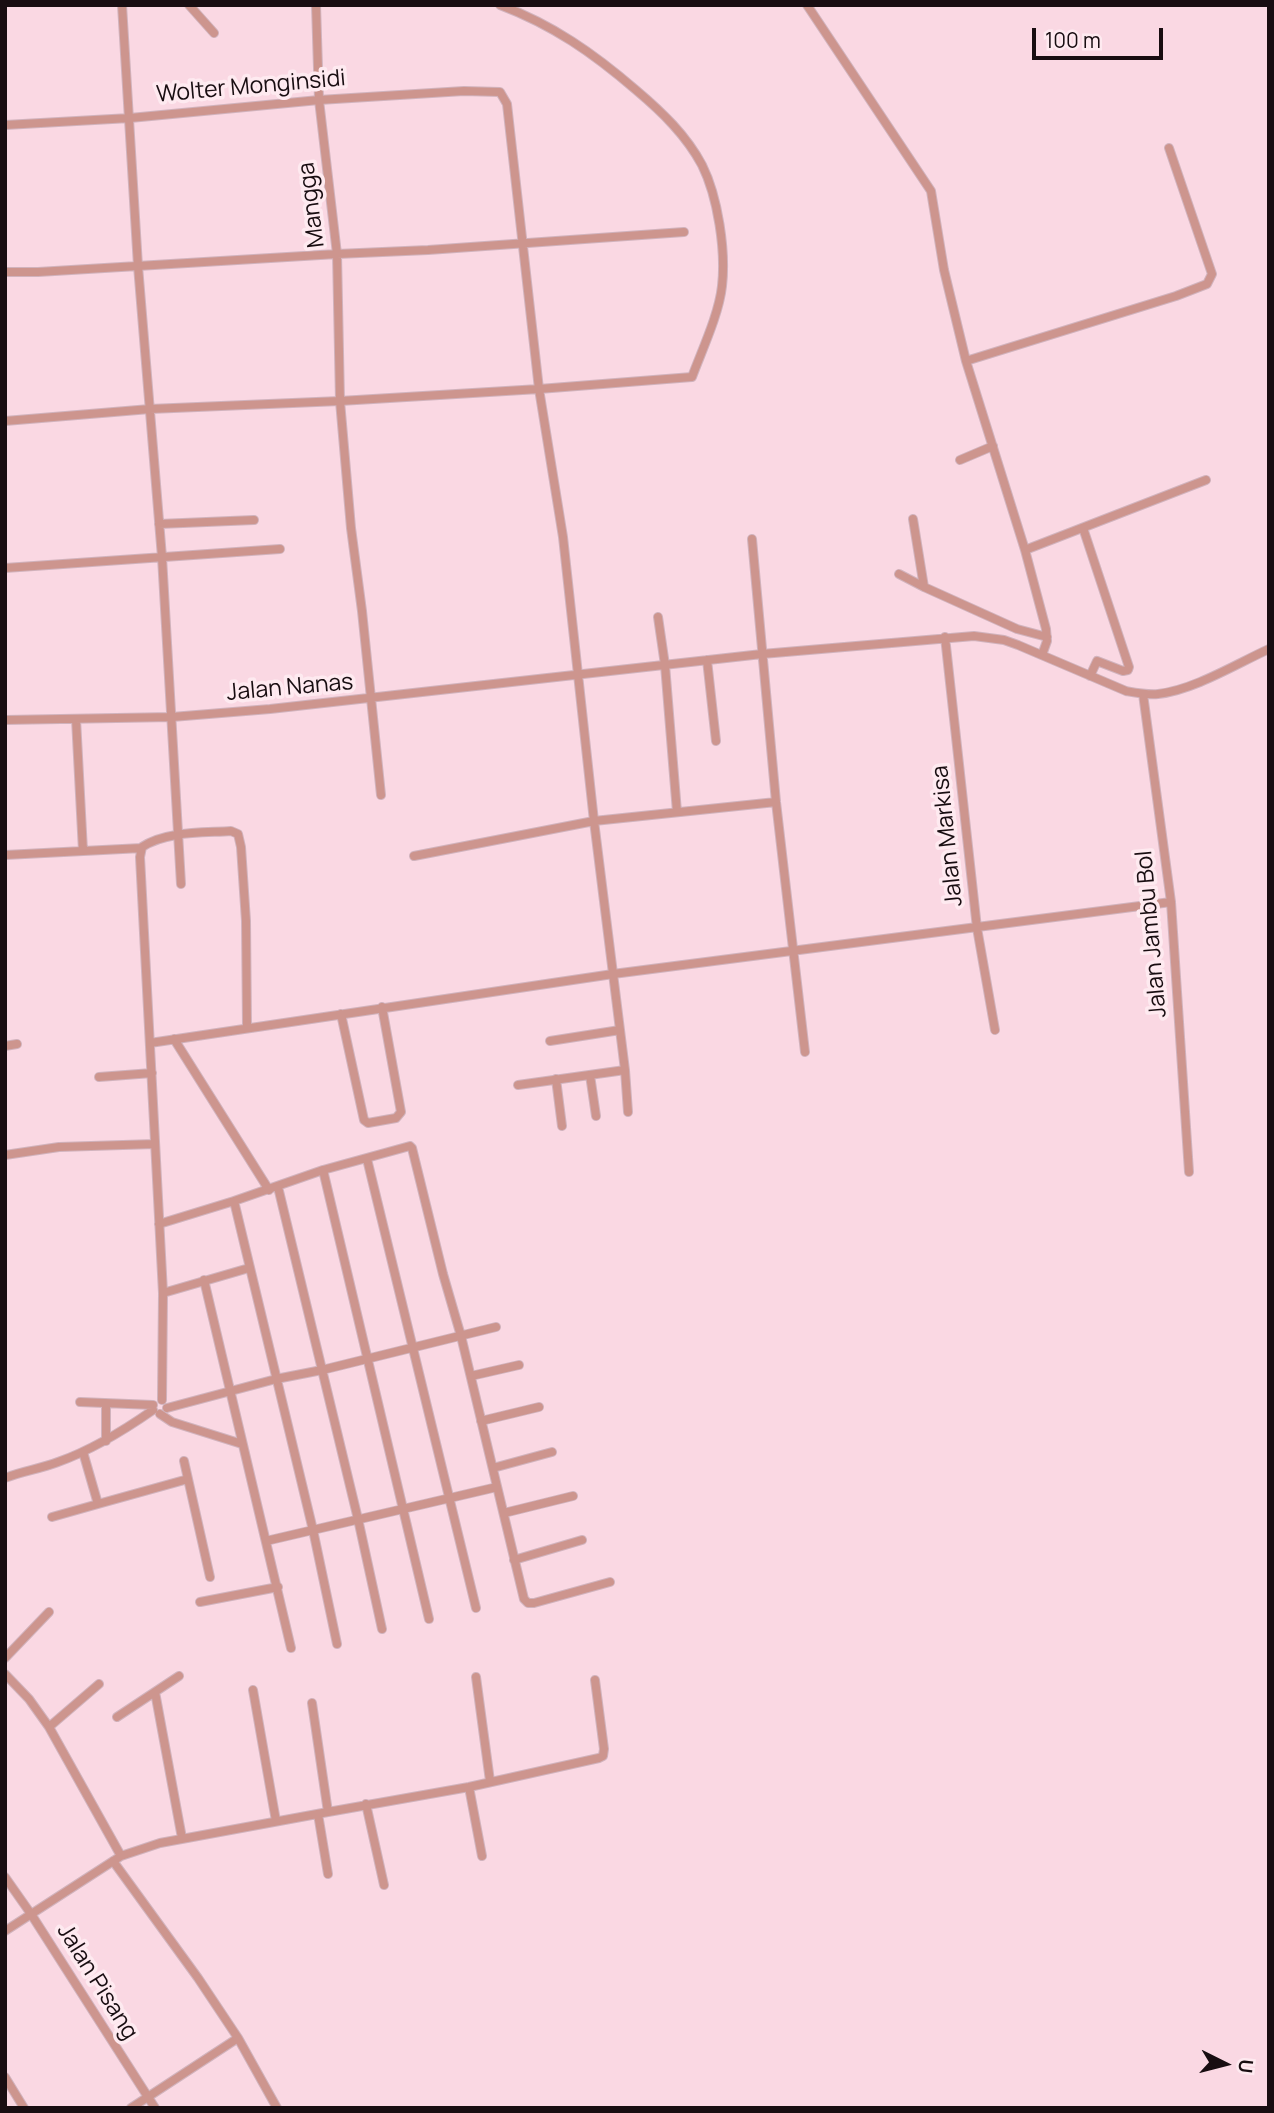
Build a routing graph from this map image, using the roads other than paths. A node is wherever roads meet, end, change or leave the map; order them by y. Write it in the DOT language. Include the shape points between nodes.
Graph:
graph roads {
  1 [pos="122,5"];
  2 [pos="189,5"];
  3 [pos="316,5"];
  4 [pos="500,5"];
  5 [pos="807,5"];
  6 [pos="214,33"];
  7 [pos="319,100"];
  8 [pos="130,118"];
  9 [pos="5,125"];
  10 [pos="1169,148"];
  11 [pos="684,232"];
  12 [pos="524,243"];
  13 [pos="337,254"];
  14 [pos="138,266"];
  15 [pos="5,272"];
  16 [pos="966,361"];
  17 [pos="540,389"];
  18 [pos="340,401"];
  19 [pos="150,409"];
  20 [pos="5,421"];
  21 [pos="993,446"];
  22 [pos="960,460"];
  23 [pos="1206,480"];
  24 [pos="913,519"];
  25 [pos="254,520"];
  26 [pos="159,524"];
  27 [pos="1083,528"];
  28 [pos="752,539"];
  29 [pos="280,550"];
  30 [pos="1025,550"];
  31 [pos="162,557"];
  32 [pos="5,568"];
  33 [pos="899,575"];
  34 [pos="924,587"];
  35 [pos="658,617"];
  36 [pos="945,637"];
  37 [pos="1045,646"];
  38 [pos="1269,649"];
  39 [pos="762,654"];
  40 [pos="707,660"];
  41 [pos="665,665"];
  42 [pos="578,674"];
  43 [pos="1090,676"];
  44 [pos="1143,694"];
  45 [pos="371,699"];
  46 [pos="172,717"];
  47 [pos="76,719"];
  48 [pos="5,720"];
  49 [pos="716,741"];
  50 [pos="381,795"];
  51 [pos="776,802"];
  52 [pos="677,812"];
  53 [pos="594,821"];
  54 [pos="179,835"];
  55 [pos="142,848"];
  56 [pos="83,851"];
  57 [pos="5,855"];
  58 [pos="414,856"];
  59 [pos="181,884"];
  60 [pos="1171,902"];
  61 [pos="977,928"];
  62 [pos="794,950"];
  63 [pos="613,974"];
  64 [pos="382,1007"];
  65 [pos="341,1014"];
  66 [pos="247,1028"];
  67 [pos="620,1030"];
  68 [pos="995,1030"];
  69 [pos="174,1039"];
  70 [pos="550,1041"];
  71 [pos="150,1043"];
  72 [pos="17,1044"];
  73 [pos="5,1046"];
  74 [pos="805,1052"];
  75 [pos="625,1070"];
  76 [pos="152,1073"];
  77 [pos="590,1075"];
  78 [pos="99,1077"];
  79 [pos="556,1080"];
  80 [pos="517,1085"];
  81 [pos="628,1112"];
  82 [pos="596,1116"];
  83 [pos="562,1126"];
  84 [pos="155,1144"];
  85 [pos="5,1156"];
  86 [pos="367,1159"];
  87 [pos="323,1170"];
  88 [pos="1189,1172"];
  89 [pos="274,1188"];
  90 [pos="234,1202"];
  91 [pos="159,1224"];
  92 [pos="249,1269"];
  93 [pos="204,1280"];
  94 [pos="163,1293"];
  95 [pos="496,1327"];
  96 [pos="461,1336"];
  97 [pos="414,1347"];
  98 [pos="368,1358"];
  99 [pos="519,1365"];
  100 [pos="322,1370"];
  101 [pos="471,1376"];
  102 [pos="276,1379"];
  103 [pos="229,1391"];
  104 [pos="80,1402"];
  105 [pos="106,1404"];
  106 [pos="165,1404"];
  107 [pos="540,1407"];
  108 [pos="155,1410"];
  109 [pos="481,1422"];
  110 [pos="106,1441"];
  111 [pos="242,1444"];
  112 [pos="83,1452"];
  113 [pos="552,1452"];
  114 [pos="184,1461"];
  115 [pos="493,1468"];
  116 [pos="5,1478"];
  117 [pos="188,1479"];
  118 [pos="497,1486"];
  119 [pos="573,1496"];
  120 [pos="451,1499"];
  121 [pos="99,1504"];
  122 [pos="404,1510"];
  123 [pos="504,1513"];
  124 [pos="52,1517"];
  125 [pos="358,1519"];
  126 [pos="313,1530"];
  127 [pos="582,1540"];
  128 [pos="267,1541"];
  129 [pos="514,1560"];
  130 [pos="210,1577"];
  131 [pos="610,1582"];
  132 [pos="278,1587"];
  133 [pos="200,1602"];
  134 [pos="476,1608"];
  135 [pos="49,1612"];
  136 [pos="429,1619"];
  137 [pos="382,1629"];
  138 [pos="337,1644"];
  139 [pos="291,1648"];
  140 [pos="5,1658"];
  141 [pos="5,1675"];
  142 [pos="179,1676"];
  143 [pos="476,1677"];
  144 [pos="595,1680"];
  145 [pos="99,1684"];
  146 [pos="253,1690"];
  147 [pos="155,1692"];
  148 [pos="312,1703"];
  149 [pos="117,1717"];
  150 [pos="50,1727"];
  151 [pos="490,1781"];
  152 [pos="469,1787"];
  153 [pos="366,1804"];
  154 [pos="328,1812"];
  155 [pos="318,1814"];
  156 [pos="276,1821"];
  157 [pos="182,1838"];
  158 [pos="482,1856"];
  159 [pos="117,1859"];
  160 [pos="328,1874"];
  161 [pos="5,1877"];
  162 [pos="384,1885"];
  163 [pos="32,1914"];
  164 [pos="5,1931"];
  165 [pos="238,2038"];
  166 [pos="5,2077"];
  167 [pos="148,2097"];
  168 [pos="24,2108"];
  169 [pos="131,2108"];
  170 [pos="155,2108"];
  171 [pos="277,2108"];
  1 -- 8 [label="street"];
  2 -- 6 [label="street"];
  3 -- 7 [label="street, Mangga"];
  4 -- 17 [label="street" via="559,32 603,62 676,127 703,166 723,239 722,286 692,377"];
  5 -- 16 [label="street" via="931,191"];
  7 -- 8 [label="street, Wolter Monginsidi"];
  7 -- 12 [label="street, Wolter Monginsidi" via="500,93 508,104"];
  7 -- 13 [label="street, Mangga"];
  8 -- 9 [label="street, Wolter Monginsidi"];
  8 -- 14 [label="street"];
  10 -- 16 [label="street" via="1212,274 1207,284"];
  11 -- 12 [label="street"];
  12 -- 13 [label="street"];
  12 -- 17 [label="street"];
  13 -- 14 [label="street"];
  13 -- 18 [label="street, Mangga"];
  14 -- 15 [label="street"];
  14 -- 19 [label="street"];
  16 -- 21 [label="street"];
  17 -- 18 [label="street"];
  17 -- 42 [label="street"];
  18 -- 19 [label="street"];
  18 -- 45 [label="street, Mangga"];
  19 -- 20 [label="street"];
  19 -- 26 [label="street"];
  21 -- 22 [label="street"];
  21 -- 30 [label="street"];
  23 -- 27 [label="street"];
  24 -- 34 [label="street"];
  25 -- 26 [label="street"];
  26 -- 31 [label="street"];
  27 -- 30 [label="street"];
  27 -- 43 [label="street" via="1129,667 1123,671 1097,661"];
  28 -- 39 [label="street"];
  29 -- 31 [label="street"];
  30 -- 37 [label="street"];
  31 -- 32 [label="street"];
  31 -- 46 [label="street"];
  33 -- 34 [label="street"];
  34 -- 37 [label="street"];
  35 -- 41 [label="street"];
  36 -- 37 [label="street, Jalan Nanas" via="974,636"];
  36 -- 39 [label="street, Jalan Nanas"];
  36 -- 61 [label="street, Jalan Markisa"];
  37 -- 43 [label="street"];
  38 -- 44 [label="street" via="1195,683"];
  39 -- 40 [label="street, Jalan Nanas"];
  39 -- 51 [label="street"];
  40 -- 41 [label="street, Jalan Nanas"];
  40 -- 49 [label="street"];
  41 -- 42 [label="street, Jalan Nanas"];
  41 -- 52 [label="street"];
  42 -- 45 [label="street, Jalan Nanas"];
  42 -- 53 [label="street"];
  43 -- 44 [label="street"];
  44 -- 60 [label="street, Jalan Jambu Bol"];
  45 -- 46 [label="street, Jalan Nanas"];
  45 -- 50 [label="street, Mangga"];
  46 -- 47 [label="street, Jalan Nanas"];
  46 -- 54 [label="street"];
  47 -- 48 [label="street, Jalan Nanas"];
  47 -- 56 [label="street"];
  51 -- 52 [label="street"];
  51 -- 62 [label="street"];
  52 -- 53 [label="street"];
  53 -- 58 [label="street"];
  53 -- 63 [label="street"];
  54 -- 55 [label="street"];
  54 -- 59 [label="street"];
  54 -- 66 [label="street" via="238,834 246,920"];
  55 -- 56 [label="street"];
  55 -- 71 [label="street"];
  56 -- 57 [label="street"];
  60 -- 61 [label="street"];
  60 -- 88 [label="street, Jalan Jambu Bol"];
  61 -- 62 [label="street"];
  61 -- 68 [label="street, Jalan Markisa"];
  62 -- 63 [label="street"];
  62 -- 74 [label="street"];
  63 -- 64 [label="street"];
  63 -- 67 [label="street"];
  64 -- 65 [label="street"];
  64 -- 65 [label="street" via="401,1112 396,1118 368,1123"];
  65 -- 66 [label="street"];
  66 -- 69 [label="street"];
  67 -- 70 [label="street"];
  67 -- 75 [label="street"];
  69 -- 71 [label="street"];
  69 -- 89 [label="street"];
  71 -- 76 [label="street"];
  72 -- 73 [label="street"];
  75 -- 77 [label="street"];
  75 -- 81 [label="street"];
  76 -- 78 [label="street"];
  76 -- 84 [label="street"];
  77 -- 79 [label="street"];
  77 -- 82 [label="street"];
  79 -- 80 [label="street"];
  79 -- 83 [label="street"];
  84 -- 85 [label="street" via="59,1147"];
  84 -- 91 [label="street"];
  86 -- 87 [label="street"];
  86 -- 96 [label="street" via="412,1148"];
  86 -- 97 [label="street"];
  87 -- 89 [label="street"];
  87 -- 98 [label="street"];
  89 -- 90 [label="street"];
  89 -- 100 [label="street"];
  90 -- 91 [label="street"];
  90 -- 92 [label="street"];
  91 -- 94 [label="street"];
  92 -- 93 [label="street"];
  92 -- 102 [label="street"];
  93 -- 94 [label="street"];
  93 -- 103 [label="street"];
  94 -- 106 [label="street"];
  95 -- 96 [label="street"];
  96 -- 97 [label="street"];
  96 -- 101 [label="street"];
  97 -- 98 [label="street"];
  97 -- 120 [label="street"];
  98 -- 100 [label="street"];
  98 -- 122 [label="street"];
  99 -- 101 [label="street"];
  100 -- 102 [label="street"];
  100 -- 125 [label="street"];
  101 -- 109 [label="street"];
  102 -- 103 [label="street"];
  102 -- 126 [label="street"];
  103 -- 106 [label="street"];
  103 -- 111 [label="street"];
  104 -- 105 [label="street"];
  105 -- 108 [label="street"];
  105 -- 110 [label="street"];
  106 -- 108 [label="street" via="166,1411"];
  106 -- 108 [label="street" via="156,1401"];
  107 -- 109 [label="street"];
  108 -- 110 [label="street"];
  108 -- 111 [label="street" via="172,1422"];
  109 -- 115 [label="street"];
  110 -- 112 [label="street"];
  111 -- 128 [label="street"];
  112 -- 116 [label="street"];
  112 -- 121 [label="street"];
  113 -- 115 [label="street"];
  114 -- 117 [label="street"];
  115 -- 118 [label="street"];
  117 -- 121 [label="street"];
  117 -- 130 [label="street"];
  118 -- 120 [label="street"];
  118 -- 123 [label="street"];
  119 -- 123 [label="street"];
  120 -- 122 [label="street"];
  120 -- 134 [label="street"];
  121 -- 124 [label="street"];
  122 -- 125 [label="street"];
  122 -- 136 [label="street"];
  123 -- 129 [label="street"];
  125 -- 126 [label="street"];
  125 -- 137 [label="street"];
  126 -- 128 [label="street"];
  126 -- 138 [label="street"];
  127 -- 129 [label="street"];
  128 -- 132 [label="street"];
  129 -- 131 [label="street" via="523,1599 528,1603"];
  132 -- 133 [label="street"];
  132 -- 139 [label="street"];
  135 -- 140 [label="street"];
  141 -- 150 [label="street"];
  142 -- 147 [label="street"];
  143 -- 151 [label="street"];
  144 -- 151 [label="street" via="603,1756"];
  145 -- 150 [label="street"];
  146 -- 156 [label="street"];
  147 -- 149 [label="street"];
  147 -- 157 [label="street"];
  148 -- 154 [label="street"];
  150 -- 159 [label="street"];
  151 -- 152 [label="street"];
  152 -- 153 [label="street"];
  152 -- 158 [label="street"];
  153 -- 154 [label="street"];
  153 -- 162 [label="street"];
  154 -- 155 [label="street"];
  155 -- 156 [label="street"];
  155 -- 160 [label="street"];
  156 -- 157 [label="street"];
  157 -- 159 [label="street"];
  159 -- 163 [label="street"];
  159 -- 165 [label="street"];
  161 -- 163 [label="street, Jalan Pisang"];
  163 -- 164 [label="street"];
  163 -- 167 [label="street, Jalan Pisang"];
  165 -- 167 [label="street"];
  165 -- 171 [label="street"];
  166 -- 168 [label="street"];
  167 -- 169 [label="street"];
  167 -- 170 [label="street, Jalan Pisang"];
}
